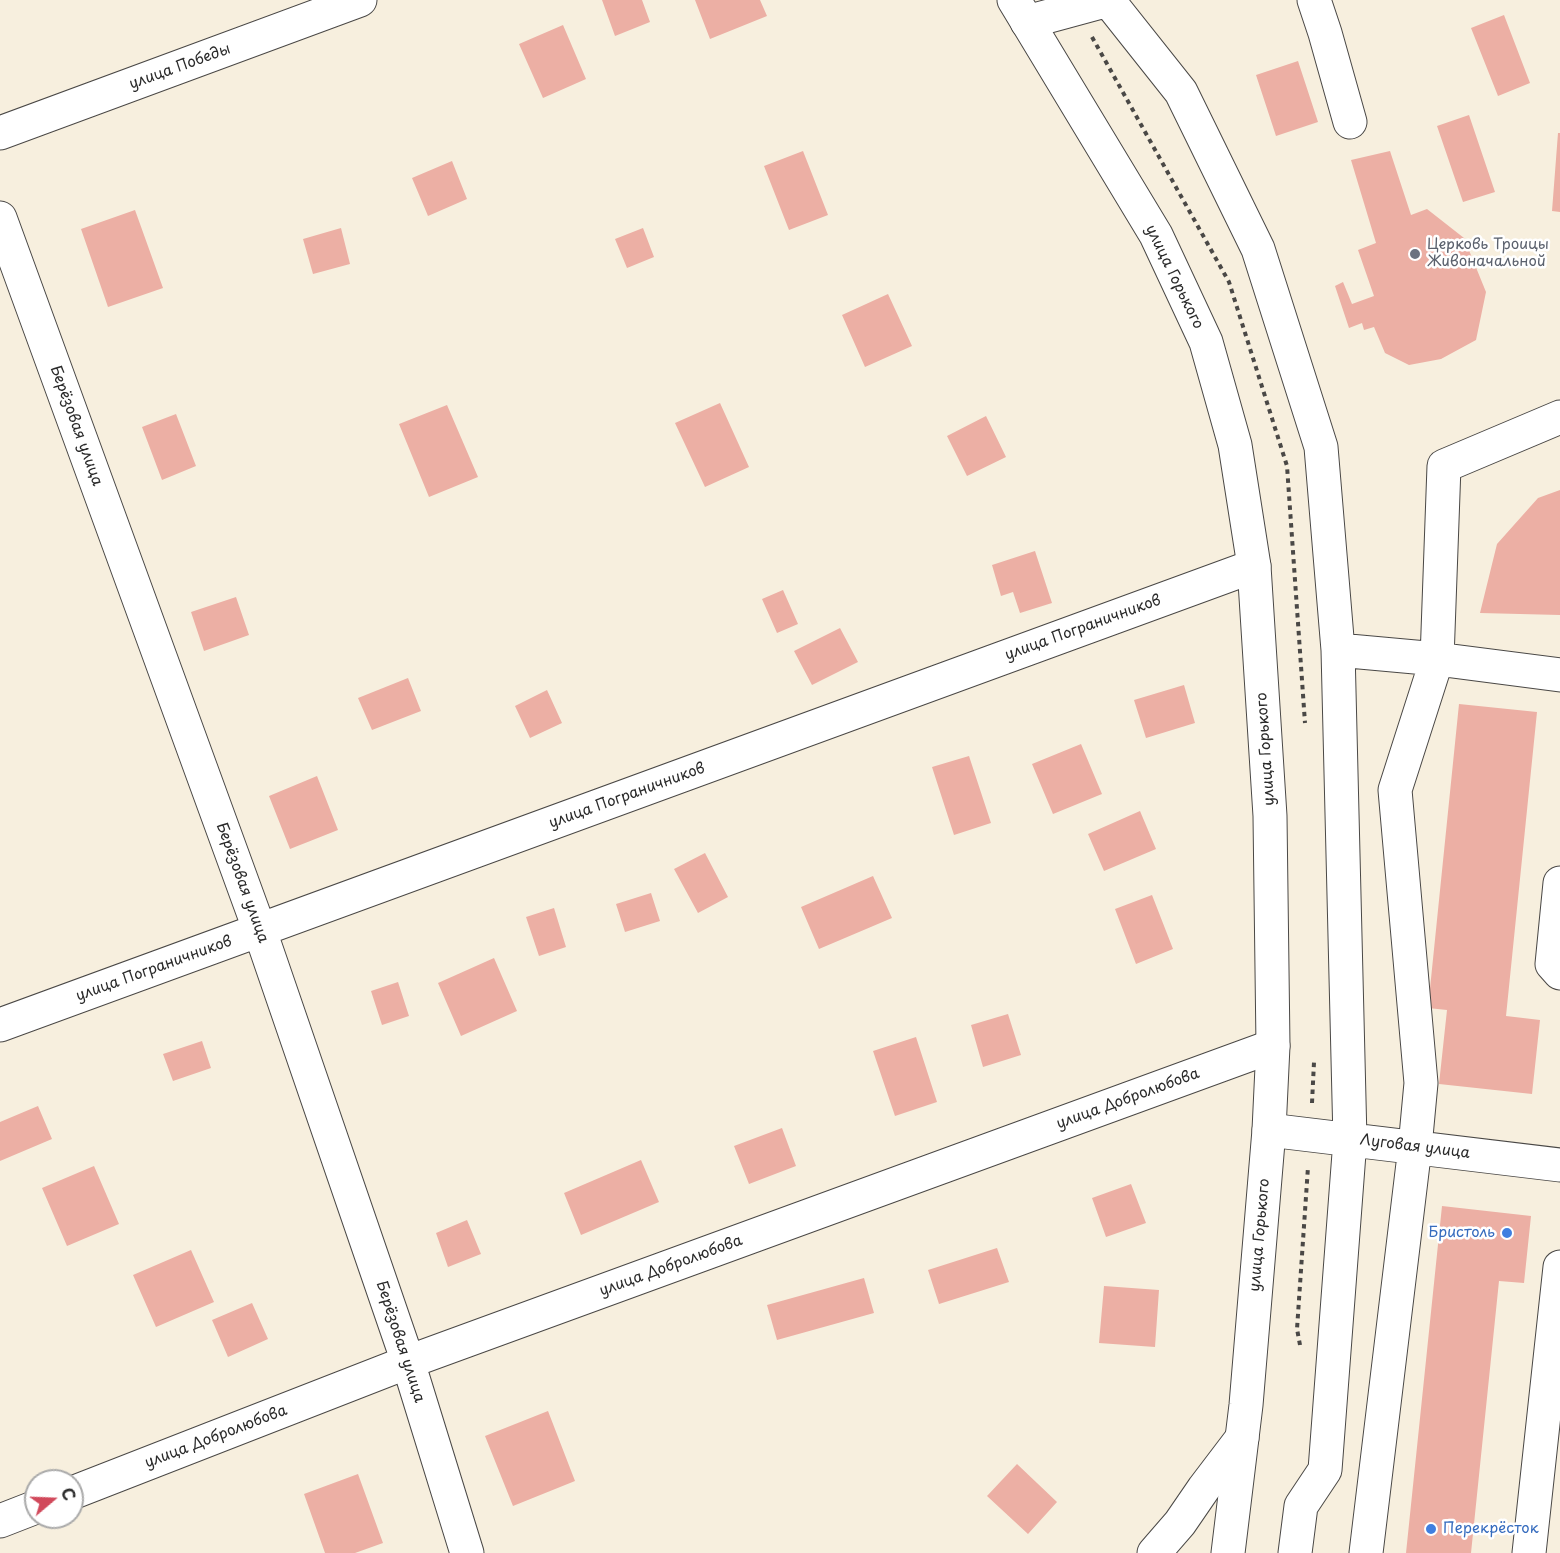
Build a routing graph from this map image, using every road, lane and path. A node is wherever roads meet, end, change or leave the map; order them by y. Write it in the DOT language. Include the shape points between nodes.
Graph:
graph roads {
  1 [pos="360,0"];
  2 [pos="1108,0"];
  3 [pos="1314,0"];
  4 [pos="1021,11"];
  5 [pos="1350,122"];
  6 [pos="0,133"];
  7 [pos="0,218"];
  8 [pos="1560,417"];
  9 [pos="1254,566"];
  10 [pos="1338,650"];
  11 [pos="1437,659"];
  12 [pos="1560,675"];
  13 [pos="1560,884"];
  14 [pos="260,931"];
  15 [pos="1560,973"];
  16 [pos="0,1024"];
  17 [pos="1273,1046"];
  18 [pos="1269,1130"];
  19 [pos="1350,1140"];
  20 [pos="1415,1147"];
  21 [pos="1560,1165"];
  22 [pos="1560,1267"];
  23 [pos="408,1362"];
  24 [pos="1242,1438"];
  25 [pos="84,1488"];
  26 [pos="24,1512"];
  27 [pos="0,1521"];
  28 [pos="468,1553"];
  29 [pos="1154,1553"];
  30 [pos="1228,1553"];
  31 [pos="1295,1553"];
  32 [pos="1366,1553"];
  33 [pos="1529,1553"];
  1 -- 6 [label="street, улица Победы"];
  2 -- 4 [label="street"];
  2 -- 10 [label="street" via="1181,92 1258,249 1322,447"];
  3 -- 5 [label="street"];
  4 -- 9 [label="street, улица Горького" via="1156,235 1206,342 1236,445"];
  7 -- 14 [label="street, Берёзовая улица"];
  8 -- 11 [label="street" via="1444,466"];
  9 -- 14 [label="street, улица Пограничников"];
  9 -- 17 [label="street, улица Горького" via="1270,816"];
  10 -- 11 [label="street"];
  10 -- 19 [label="street"];
  11 -- 12 [label="street"];
  11 -- 20 [label="street" via="1395,790 1421,1083"];
  13 -- 15 [label="street" via="1552,964"];
  14 -- 16 [label="street, улица Пограничников"];
  14 -- 23 [label="street, Берёзовая улица"];
  17 -- 18 [label="street, улица Горького"];
  17 -- 23 [label="street, улица Добролюбова"];
  18 -- 19 [label="street, Луговая улица"];
  18 -- 24 [label="street, улица Горького"];
  19 -- 20 [label="street, Луговая улица"];
  19 -- 31 [label="street" via="1326,1470 1301,1506"];
  20 -- 21 [label="street, Луговая улица"];
  20 -- 32 [label="street"];
  22 -- 33 [label="street"];
  23 -- 25 [label="street, улица Добролюбова"];
  23 -- 28 [label="street, Берёзовая улица"];
  24 -- 29 [label="street"];
  24 -- 30 [label="street, улица Горького"];
  26 -- 27 [label="street"];
}
